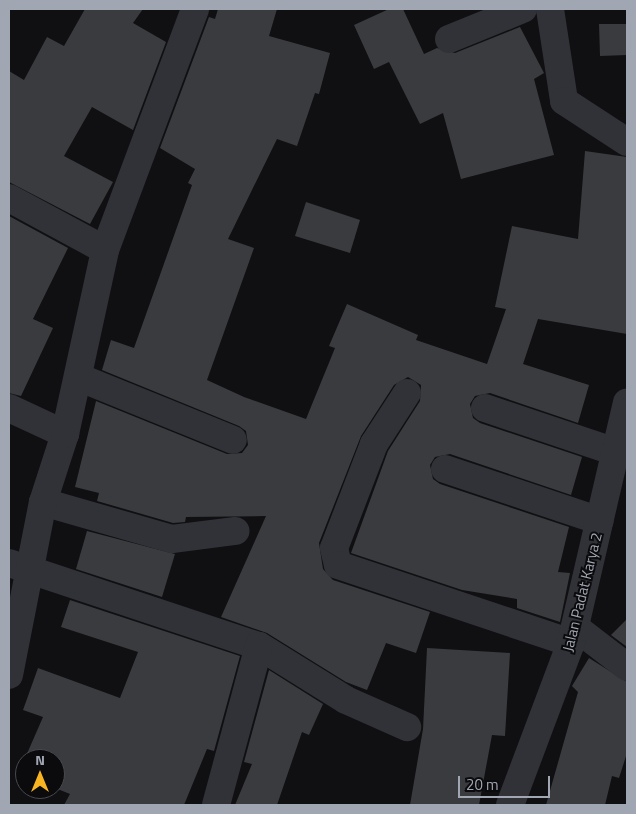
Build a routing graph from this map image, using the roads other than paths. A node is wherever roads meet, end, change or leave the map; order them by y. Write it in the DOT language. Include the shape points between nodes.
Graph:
graph roads {
  1 [pos="195,9"];
  2 [pos="523,9"];
  3 [pos="550,9"];
  4 [pos="449,39"];
  5 [pos="627,142"];
  6 [pos="9,198"];
  7 [pos="105,250"];
  8 [pos="78,377"];
  9 [pos="407,393"];
  10 [pos="9,408"];
  11 [pos="485,408"];
  12 [pos="627,408"];
  13 [pos="65,434"];
  14 [pos="233,440"];
  15 [pos="616,452"];
  16 [pos="445,469"];
  17 [pos="43,502"];
  18 [pos="600,521"];
  19 [pos="235,531"];
  20 [pos="20,565"];
  21 [pos="573,635"];
  22 [pos="259,646"];
  23 [pos="627,667"];
  24 [pos="9,675"];
  25 [pos="407,728"];
  26 [pos="216,805"];
  27 [pos="510,805"];
  1 -- 7 [label="street"];
  2 -- 4 [label="street"];
  3 -- 5 [label="street" via="564,101"];
  6 -- 7 [label="street"];
  7 -- 8 [label="street"];
  8 -- 13 [label="street"];
  8 -- 14 [label="street"];
  9 -- 21 [label="street" via="374,444 334,548 338,565"];
  10 -- 13 [label="street"];
  11 -- 15 [label="street"];
  12 -- 15 [label="street, Jalan Padat Karya 2"];
  13 -- 17 [label="street"];
  15 -- 18 [label="street, Jalan Padat Karya 2"];
  16 -- 18 [label="street"];
  17 -- 19 [label="street" via="172,539"];
  17 -- 20 [label="street"];
  18 -- 21 [label="street, Jalan Padat Karya 2"];
  20 -- 22 [label="street"];
  20 -- 24 [label="street"];
  21 -- 23 [label="street"];
  21 -- 27 [label="street, Jalan Padat Karya 2"];
  22 -- 25 [label="street" via="346,700"];
  22 -- 26 [label="street"];
}
